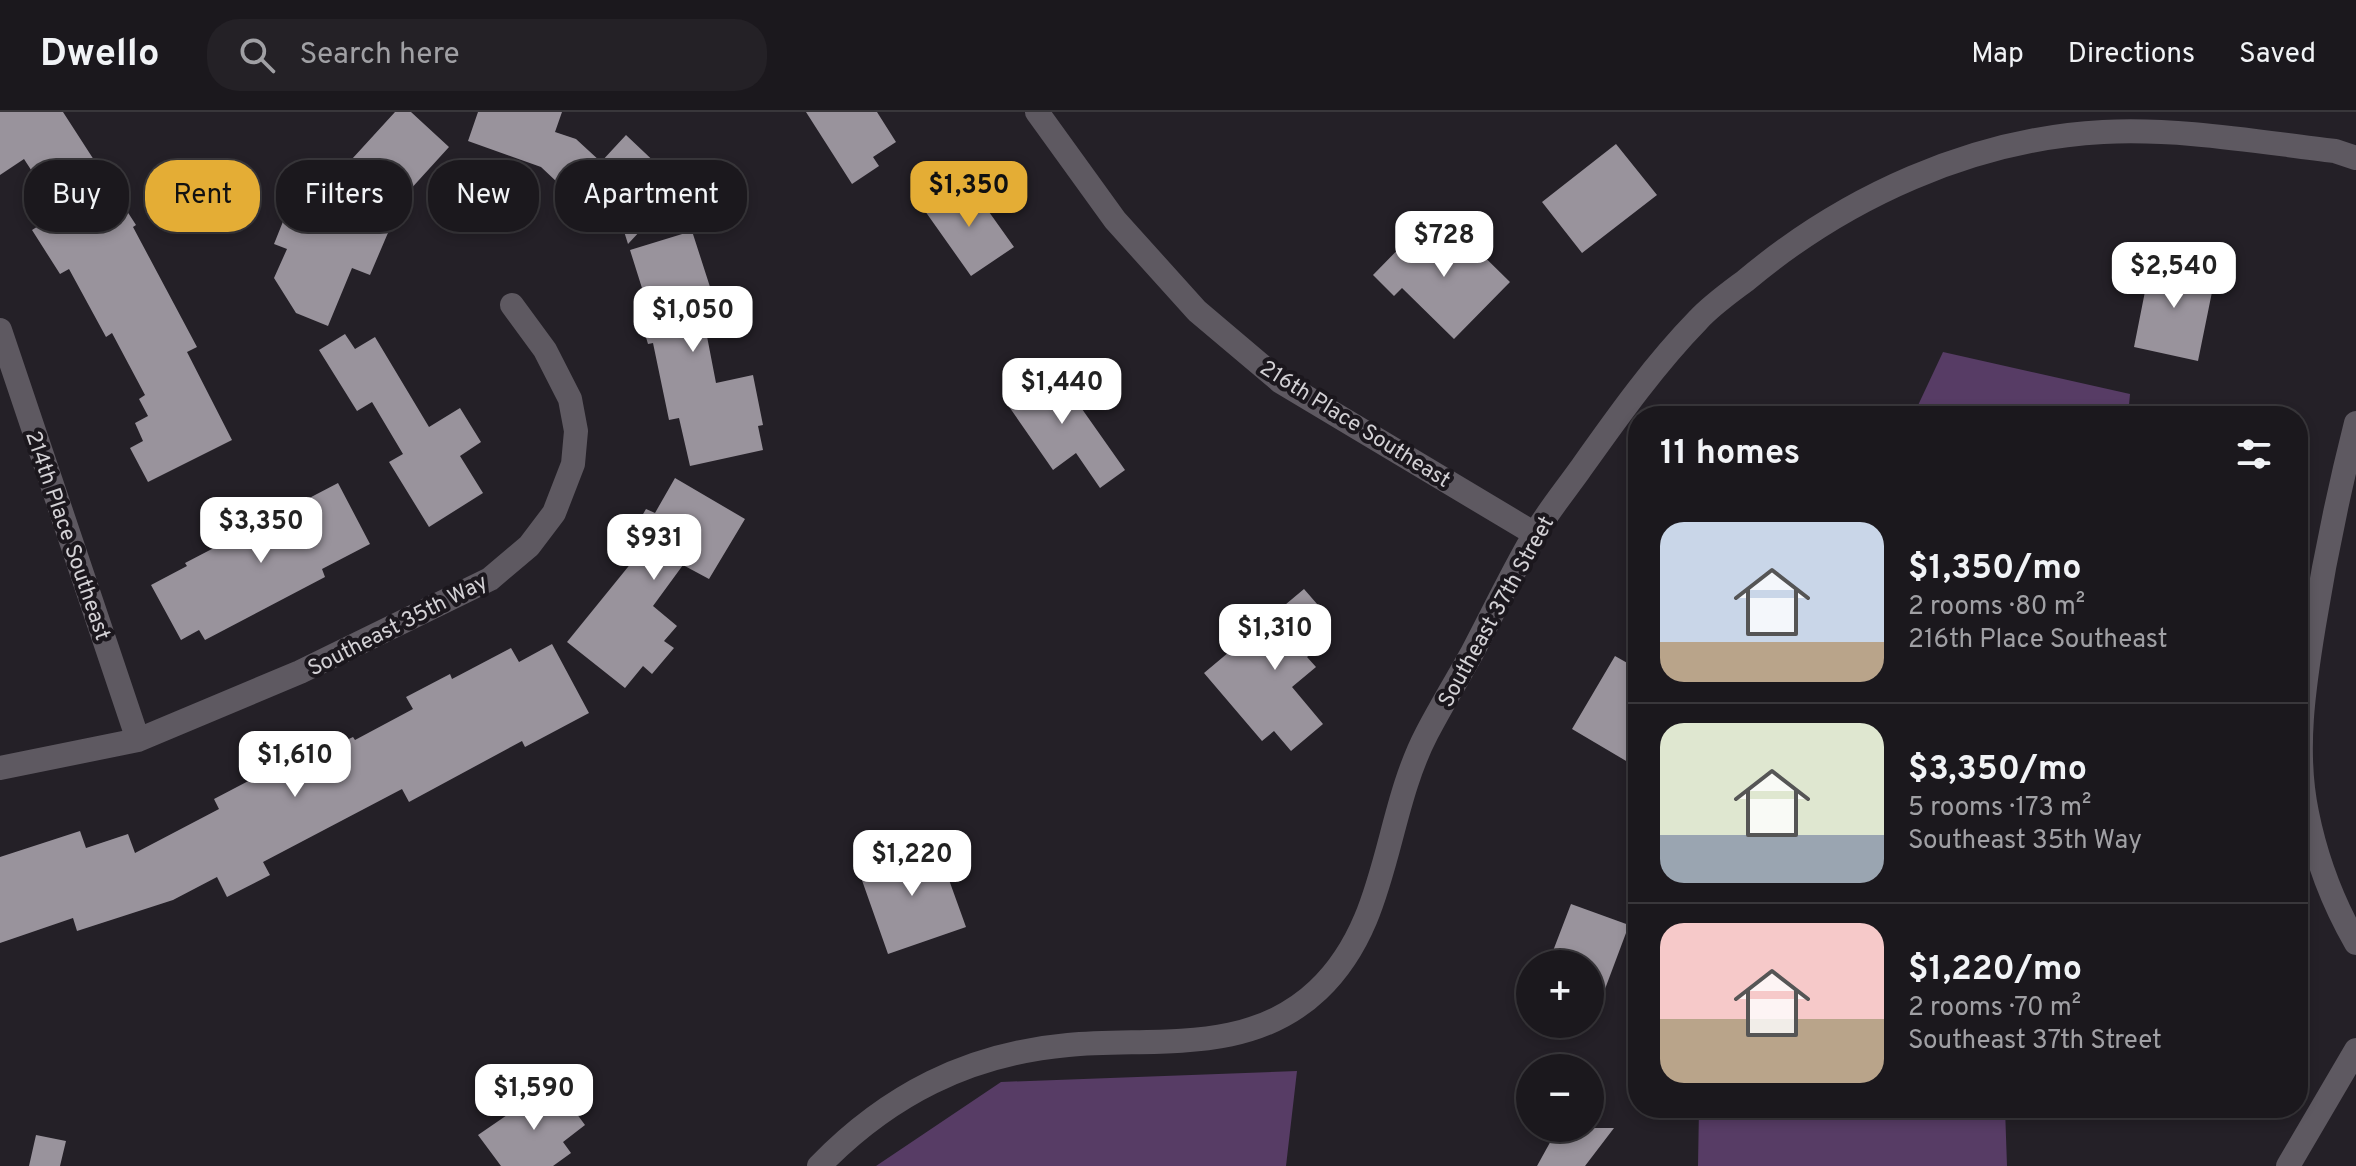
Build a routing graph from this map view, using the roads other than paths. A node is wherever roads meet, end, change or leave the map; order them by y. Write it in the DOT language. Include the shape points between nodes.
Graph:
graph roads {
  1 [pos="1037,112"];
  2 [pos="2356,158"];
  3 [pos="512,305"];
  4 [pos="0,330"];
  5 [pos="2356,423"];
  6 [pos="1535,534"];
  7 [pos="2308,662"];
  8 [pos="138,740"];
  9 [pos="0,768"];
  10 [pos="2308,818"];
  11 [pos="2356,943"];
  12 [pos="2356,1050"];
  13 [pos="819,1166"];
  14 [pos="2288,1166"];
  1 -- 6 [label="street, 216th Place Southeast" via="1115,220 1197,311 1281,382"];
  2 -- 6 [label="street, Southeast 37th Street" via="2179,132 2101,132 2024,143 1949,162 1879,192 1773,259 1700,318 1625,406"];
  3 -- 8 [label="street, Southeast 35th Way" via="545,350 570,399 576,431 573,464 554,513 529,546 490,579 300,672"];
  4 -- 8 [label="street, 214th Place Southeast"];
  5 -- 7 [label="street" via="2329,528"];
  6 -- 13 [label="street, Southeast 37th Street" via="1425,737 1401,795 1372,910 1347,957 1317,991 1280,1018 1245,1033 1182,1042 1067,1045 991,1058 892,1102"];
  8 -- 9 [label="street, Southeast 35th Way"];
  10 -- 11 [label="street" via="2325,879"];
  12 -- 14 [label="street"];
}
